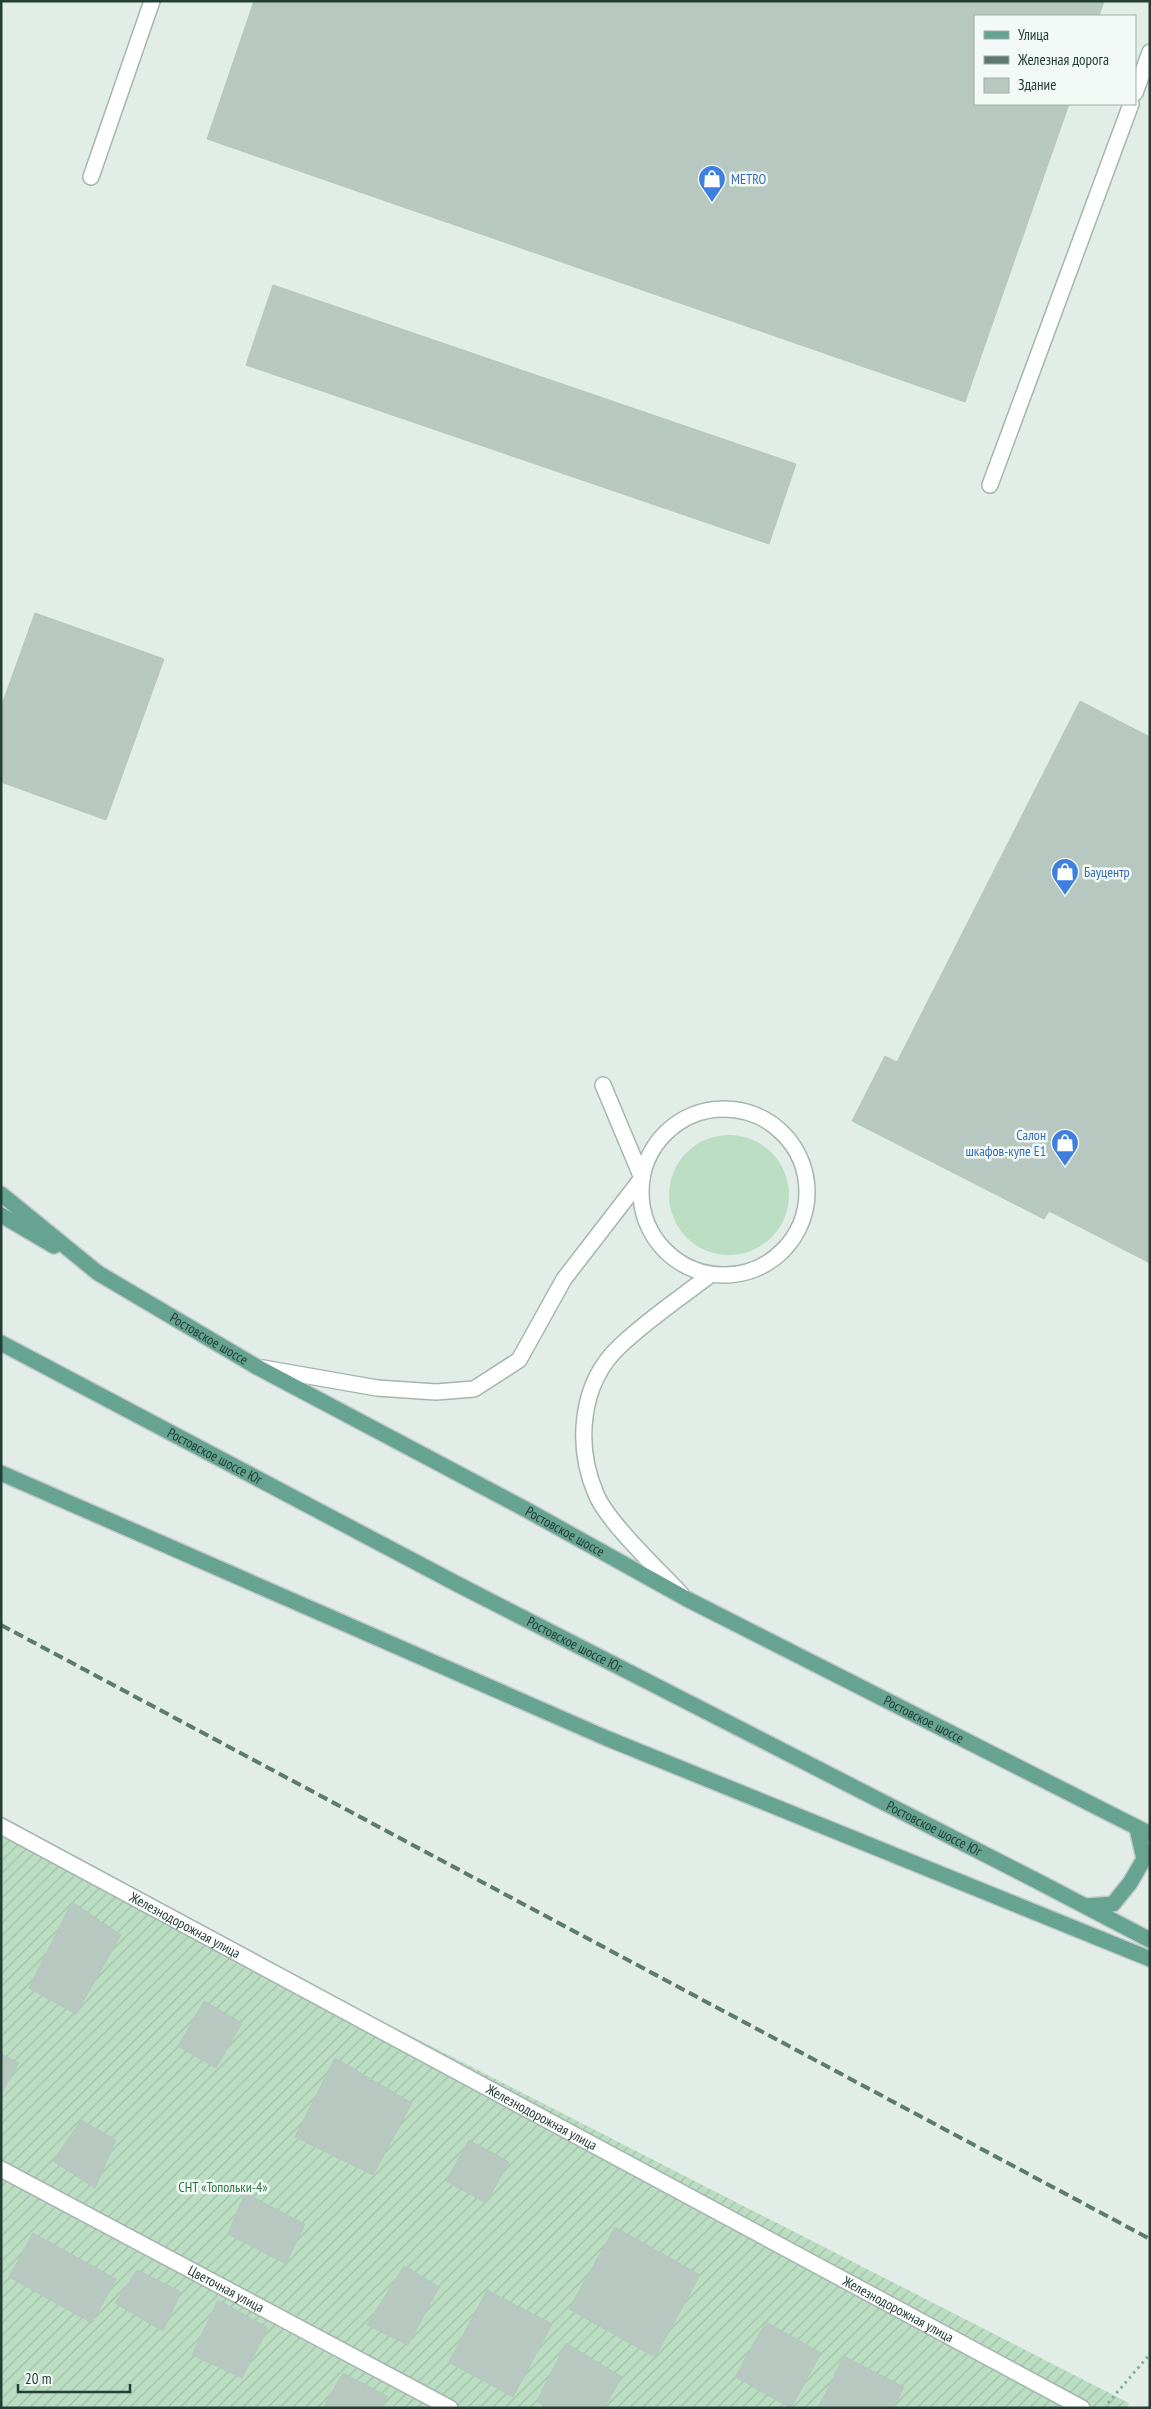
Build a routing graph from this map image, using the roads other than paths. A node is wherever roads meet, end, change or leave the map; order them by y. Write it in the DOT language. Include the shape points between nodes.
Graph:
graph roads {
  1 [pos="152,1"];
  2 [pos="1150,52"];
  3 [pos="1136,90"];
  4 [pos="1131,105"];
  5 [pos="91,177"];
  6 [pos="990,485"];
  7 [pos="603,1085"];
  8 [pos="642,1178"];
  9 [pos="1,1194"];
  10 [pos="1,1215"];
  11 [pos="98,1273"];
  12 [pos="710,1275"];
  13 [pos="1,1343"];
  14 [pos="256,1367"];
  15 [pos="1,1473"];
  16 [pos="685,1598"];
  17 [pos="1,1826"];
  18 [pos="1143,1831"];
  19 [pos="1086,1906"];
  20 [pos="1150,1940"];
  21 [pos="1150,1959"];
  22 [pos="1,2169"];
  23 [pos="450,2408"];
  24 [pos="1082,2408"];
  1 -- 5 [label="street"];
  2 -- 3 [label="street"];
  4 -- 6 [label="street"];
  7 -- 8 [label="street"];
  8 -- 12 [label="street" via="642,1204 649,1229 659,1244 685,1266"];
  8 -- 12 [label="street" via="660,1139 696,1114 717,1109 739,1110 760,1117 780,1130 795,1148 805,1171 807,1194 804,1218 793,1240 756,1270 733,1276"];
  8 -- 14 [label="street" via="564,1279 519,1360 474,1389 436,1392 377,1388"];
  9 -- 11 [label="main road, Ростовское шоссе"];
  10 -- 11 [label="main road"];
  11 -- 14 [label="main road, Ростовское шоссе"];
  12 -- 16 [label="street" via="620,1346 597,1373 585,1408 585,1457 596,1495 616,1522"];
  13 -- 19 [label="main road, Ростовское шоссе Юг" via="459,1585"];
  14 -- 16 [label="main road, Ростовское шоссе" via="525,1509"];
  15 -- 21 [label="main road" via="606,1738"];
  16 -- 18 [label="main road, Ростовское шоссе"];
  17 -- 24 [label="street, Железнодорожная улица"];
  18 -- 19 [label="main road" via="1144,1859 1130,1884 1113,1904"];
  19 -- 20 [label="main road, Ростовское шоссе Юг"];
  22 -- 23 [label="street, Цветочная улица"];
}
